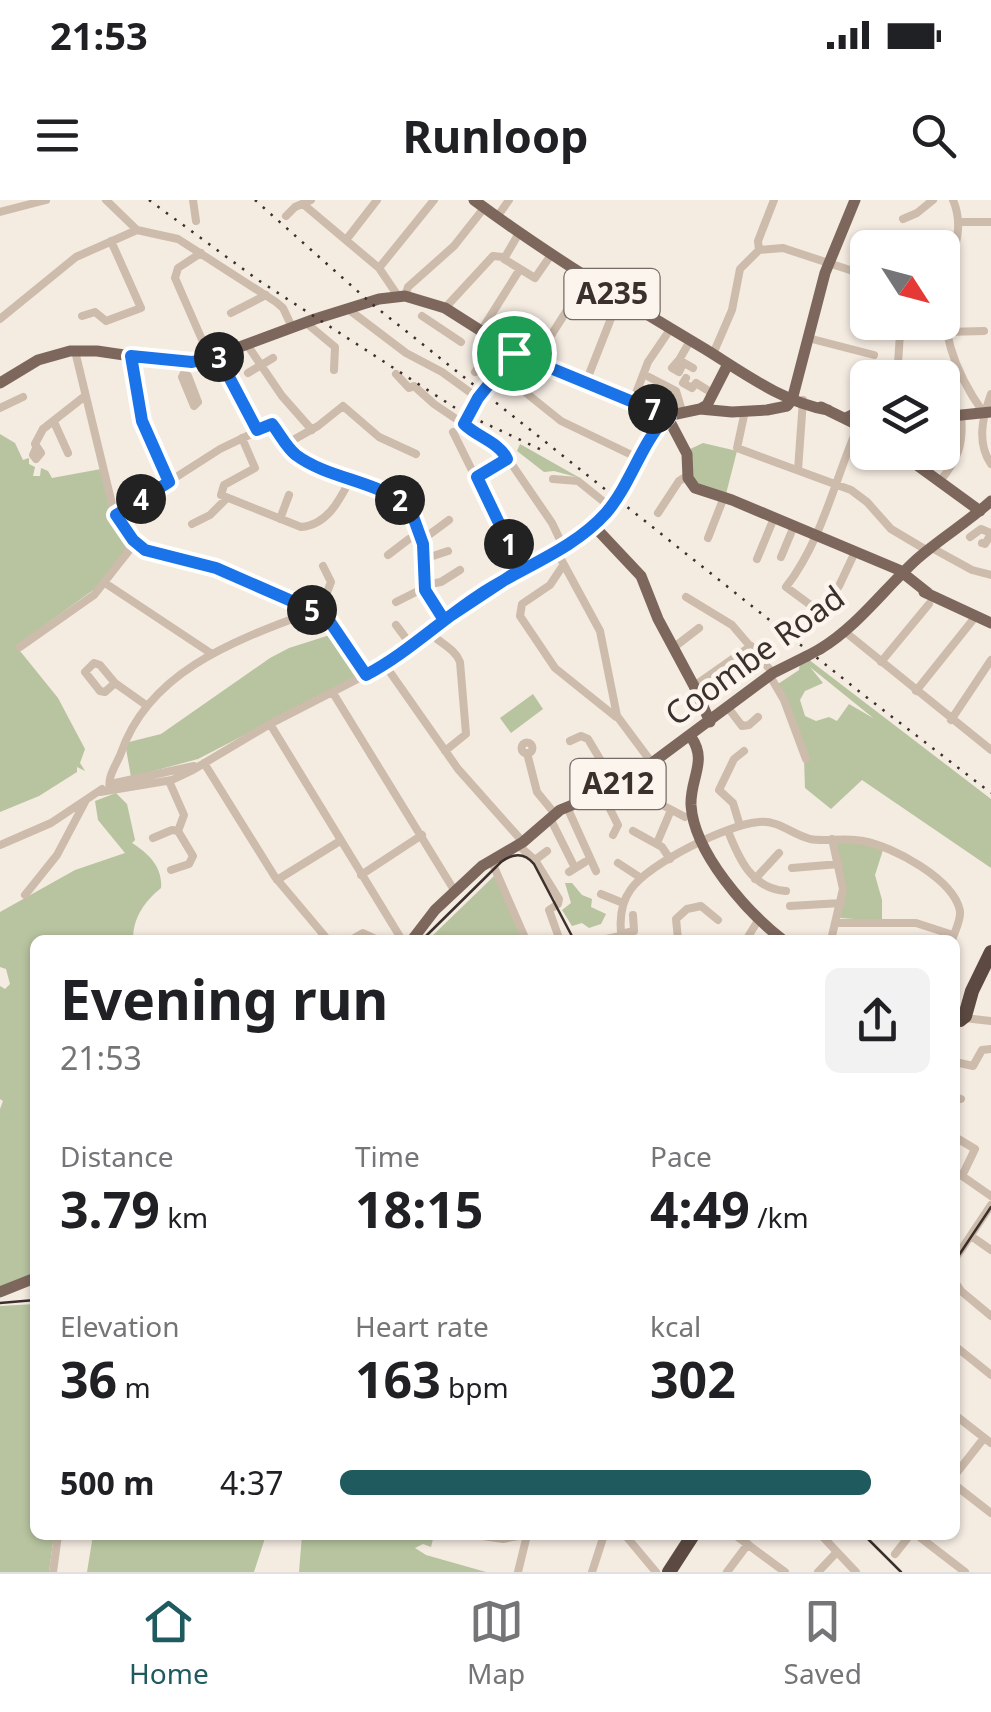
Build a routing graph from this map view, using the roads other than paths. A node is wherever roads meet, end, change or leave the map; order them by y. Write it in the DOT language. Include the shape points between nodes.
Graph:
graph roads {
  1 [pos="46,200"];
  2 [pos="106,200"];
  3 [pos="193,200"];
  4 [pos="377,200"];
  5 [pos="434,200"];
  6 [pos="509,200"];
  7 [pos="774,200"];
  8 [pos="854,200"];
  9 [pos="933,200"];
  10 [pos="953,200"];
  11 [pos="307,202"];
  12 [pos="479,204"];
  13 [pos="0,212"];
  14 [pos="286,216"];
  15 [pos="497,217"];
  16 [pos="903,219"];
  17 [pos="196,222"];
  18 [pos="959,222"];
  19 [pos="991,222"];
  20 [pos="137,230"];
  21 [pos="957,230"];
  22 [pos="519,233"];
  23 [pos="346,240"];
  24 [pos="110,241"];
  25 [pos="759,250"];
  26 [pos="201,253"];
  27 [pos="550,256"];
  28 [pos="498,257"];
  29 [pos="829,263"];
  30 [pos="379,268"];
  31 [pos="520,269"];
  32 [pos="850,270"];
  33 [pos="587,279"];
  34 [pos="266,296"];
  35 [pos="402,296"];
  36 [pos="620,298"];
  37 [pos="348,309"];
  38 [pos="448,310"];
  39 [pos="231,313"];
  40 [pos="86,316"];
  41 [pos="422,316"];
  42 [pos="0,319"];
  43 [pos="299,325"];
  44 [pos="442,329"];
  45 [pos="481,331"];
  46 [pos="984,331"];
  47 [pos="960,332"];
  48 [pos="667,334"];
  49 [pos="808,338"];
  50 [pos="948,340"];
  51 [pos="690,341"];
  52 [pos="461,342"];
  53 [pos="497,342"];
  54 [pos="248,346"];
  55 [pos="75,351"];
  56 [pos="514,353"];
  57 [pos="874,355"];
  58 [pos="131,356"];
  59 [pos="215,358"];
  60 [pos="273,358"];
  61 [pos="719,358"];
  62 [pos="534,362"];
  63 [pos="261,366"];
  64 [pos="182,368"];
  65 [pos="693,368"];
  66 [pos="334,370"];
  67 [pos="475,372"];
  68 [pos="248,373"];
  69 [pos="396,374"];
  70 [pos="503,374"];
  71 [pos="649,376"];
  72 [pos="686,378"];
  73 [pos="586,382"];
  74 [pos="0,383"];
  75 [pos="189,389"];
  76 [pos="714,389"];
  77 [pos="991,394"];
  78 [pos="85,396"];
  79 [pos="23,397"];
  80 [pos="478,398"];
  81 [pos="430,400"];
  82 [pos="796,400"];
  83 [pos="633,401"];
  84 [pos="420,406"];
  85 [pos="0,408"];
  86 [pos="703,408"];
  87 [pos="682,411"];
  88 [pos="745,411"];
  89 [pos="987,412"];
  90 [pos="667,416"];
  91 [pos="850,417"];
  92 [pos="961,418"];
  93 [pos="54,422"];
  94 [pos="464,423"];
  95 [pos="257,430"];
  96 [pos="312,430"];
  97 [pos="453,432"];
  98 [pos="242,438"];
  99 [pos="850,443"];
  100 [pos="286,444"];
  101 [pos="36,448"];
  102 [pos="68,453"];
  103 [pos="416,454"];
  104 [pos="506,458"];
  105 [pos="638,458"];
  106 [pos="991,464"];
  107 [pos="798,470"];
  108 [pos="923,470"];
  109 [pos="688,476"];
  110 [pos="477,477"];
  111 [pos="351,478"];
  112 [pos="553,478"];
  113 [pos="169,482"];
  114 [pos="939,482"];
  115 [pos="836,484"];
  116 [pos="289,495"];
  117 [pos="596,495"];
  118 [pos="724,497"];
  119 [pos="226,499"];
  120 [pos="991,500"];
  121 [pos="588,505"];
  122 [pos="610,507"];
  123 [pos="658,513"];
  124 [pos="986,514"];
  125 [pos="116,515"];
  126 [pos="774,518"];
  127 [pos="280,519"];
  128 [pos="448,520"];
  129 [pos="192,524"];
  130 [pos="594,524"];
  131 [pos="794,526"];
  132 [pos="991,534"];
  133 [pos="816,535"];
  134 [pos="421,537"];
  135 [pos="970,537"];
  136 [pos="708,538"];
  137 [pos="135,543"];
  138 [pos="982,543"];
  139 [pos="560,548"];
  140 [pos="448,550"];
  141 [pos="930,550"];
  142 [pos="855,552"];
  143 [pos="388,554"];
  144 [pos="781,558"];
  145 [pos="424,559"];
  146 [pos="757,559"];
  147 [pos="323,566"];
  148 [pos="562,567"];
  149 [pos="521,569"];
  150 [pos="460,570"];
  151 [pos="895,571"];
  152 [pos="991,576"];
  153 [pos="105,583"];
  154 [pos="424,586"];
  155 [pos="889,588"];
  156 [pos="925,595"];
  157 [pos="686,596"];
  158 [pos="396,602"];
  159 [pos="308,608"];
  160 [pos="319,613"];
  161 [pos="976,616"];
  162 [pos="444,620"];
  163 [pos="991,623"];
  164 [pos="396,624"];
  165 [pos="700,628"];
  166 [pos="429,631"];
  167 [pos="844,631"];
  168 [pos="20,646"];
  169 [pos="411,646"];
  170 [pos="751,646"];
  171 [pos="673,648"];
  172 [pos="212,654"];
  173 [pos="991,660"];
  174 [pos="880,662"];
  175 [pos="384,665"];
  176 [pos="772,674"];
  177 [pos="366,675"];
  178 [pos="115,683"];
  179 [pos="694,686"];
  180 [pos="916,691"];
  181 [pos="333,693"];
  182 [pos="146,706"];
  183 [pos="728,709"];
  184 [pos="758,717"];
  185 [pos="619,719"];
  186 [pos="951,720"];
  187 [pos="710,722"];
  188 [pos="270,724"];
  189 [pos="691,736"];
  190 [pos="570,741"];
  191 [pos="990,746"];
  192 [pos="744,750"];
  193 [pos="445,751"];
  194 [pos="527,754"];
  195 [pos="806,759"];
  196 [pos="201,764"];
  197 [pos="652,764"];
  198 [pos="169,781"];
  199 [pos="616,786"];
  200 [pos="106,789"];
  201 [pos="602,794"];
  202 [pos="648,797"];
  203 [pos="85,802"];
  204 [pos="671,810"];
  205 [pos="557,813"];
  206 [pos="684,817"];
  207 [pos="740,826"];
  208 [pos="178,831"];
  209 [pos="633,831"];
  210 [pos="728,831"];
  211 [pos="613,835"];
  212 [pos="422,836"];
  213 [pos="153,838"];
  214 [pos="832,839"];
  215 [pos="340,841"];
  216 [pos="703,842"];
  217 [pos="657,843"];
  218 [pos="521,844"];
  219 [pos="0,846"];
  220 [pos="547,851"];
  221 [pos="779,853"];
  222 [pos="670,859"];
  223 [pos="491,860"];
  224 [pos="535,860"];
  225 [pos="585,862"];
  226 [pos="618,863"];
  227 [pos="839,864"];
  228 [pos="792,868"];
  229 [pos="171,870"];
  230 [pos="596,871"];
  231 [pos="361,875"];
  232 [pos="641,878"];
  233 [pos="754,879"];
  234 [pos="277,880"];
  235 [pos="454,890"];
  236 [pos="786,891"];
  237 [pos="24,894"];
  238 [pos="601,894"];
  239 [pos="624,903"];
  240 [pos="841,903"];
  241 [pos="790,906"];
  242 [pos="633,915"];
  243 [pos="759,919"];
  244 [pos="718,920"];
  245 [pos="836,923"];
  246 [pos="851,925"];
  247 [pos="888,926"];
  248 [pos="324,935"];
  249 [pos="399,935"];
  250 [pos="416,935"];
  251 [pos="524,935"];
  252 [pos="558,935"];
  253 [pos="621,935"];
  254 [pos="625,935"];
  255 [pos="676,935"];
  256 [pos="749,935"];
  257 [pos="777,935"];
  258 [pos="832,935"];
  259 [pos="850,935"];
  260 [pos="890,935"];
  261 [pos="945,935"];
  262 [pos="953,935"];
  263 [pos="990,956"];
  264 [pos="961,1015"];
  265 [pos="991,1020"];
  266 [pos="991,1048"];
  267 [pos="960,1063"];
  268 [pos="960,1140"];
  269 [pos="960,1170"];
  270 [pos="960,1173"];
  271 [pos="991,1196"];
  272 [pos="991,1205"];
  273 [pos="974,1237"];
  274 [pos="991,1250"];
  275 [pos="960,1253"];
  276 [pos="30,1280"];
  277 [pos="960,1290"];
  278 [pos="0,1292"];
  279 [pos="991,1316"];
  280 [pos="960,1350"];
  281 [pos="991,1375"];
  282 [pos="960,1418"];
  283 [pos="988,1441"];
  284 [pos="960,1470"];
  285 [pos="960,1489"];
  286 [pos="991,1514"];
  287 [pos="57,1540"];
  288 [pos="525,1540"];
  289 [pos="602,1540"];
  290 [pos="629,1540"];
  291 [pos="690,1540"];
  292 [pos="743,1540"];
  293 [pos="825,1540"];
  294 [pos="909,1540"];
  295 [pos="921,1540"];
  296 [pos="748,1544"];
  297 [pos="837,1552"];
  298 [pos="895,1554"];
  299 [pos="52,1572"];
  300 [pos="518,1572"];
  301 [pos="592,1572"];
  302 [pos="656,1572"];
  303 [pos="669,1572"];
  304 [pos="727,1572"];
  305 [pos="784,1572"];
  306 [pos="818,1572"];
  307 [pos="856,1572"];
  308 [pos="965,1572"];
  1 -- 13 [label="street"];
  2 -- 20 [label="street"];
  3 -- 17 [label="street"];
  4 -- 23 [label="street"];
  5 -- 30 [label="street"];
  6 -- 15 [label="street"];
  7 -- 25 [label="street"];
  8 -- 29 [label="main road"];
  9 -- 16 [label="street"];
  10 -- 18 [label="street"];
  11 -- 14 [label="street"];
  11 -- 23 [label="street"];
  12 -- 15 [label="main road, A235"];
  12 -- 35 [label="street" via="454,246"];
  15 -- 22 [label="main road, A235"];
  18 -- 19 [label="street"];
  18 -- 21 [label="street"];
  20 -- 24 [label="street"];
  20 -- 26 [label="street" via="172,236"];
  22 -- 27 [label="main road, A235"];
  22 -- 28 [label="street"];
  23 -- 30 [label="street"];
  24 -- 40 [label="street" via="140,308 107,323 98,313"];
  24 -- 42 [label="street" via="76,258"];
  25 -- 29 [label="street" via="783,248"];
  25 -- 61 [label="street" via="740,269"];
  26 -- 34 [label="street"];
  26 -- 59 [label="street" via="174,278"];
  27 -- 31 [label="street" via="536,278"];
  27 -- 33 [label="main road, A235"];
  28 -- 31 [label="street"];
  28 -- 38 [label="street"];
  29 -- 32 [label="street"];
  29 -- 49 [label="main road"];
  30 -- 35 [label="street"];
  31 -- 45 [label="street"];
  33 -- 36 [label="main road, A235"];
  33 -- 62 [label="street"];
  34 -- 39 [label="street"];
  34 -- 43 [label="street"];
  35 -- 37 [label="main road"];
  35 -- 38 [label="main road"];
  36 -- 51 [label="main road, A235"];
  36 -- 73 [label="street"];
  37 -- 43 [label="main road"];
  37 -- 80 [label="street"];
  38 -- 44 [label="street"];
  38 -- 45 [label="main road"];
  41 -- 44 [label="street"];
  43 -- 54 [label="main road"];
  43 -- 66 [label="street" via="335,346"];
  44 -- 52 [label="street"];
  45 -- 53 [label="main road"];
  46 -- 47 [label="street"];
  48 -- 83 [label="street"];
  49 -- 57 [label="street"];
  49 -- 82 [label="main road"];
  50 -- 89 [label="street" via="958,372"];
  51 -- 61 [label="main road, A235"];
  51 -- 65 [label="street" via="680,364"];
  53 -- 56 [label="main road"];
  53 -- 67 [label="street"];
  54 -- 59 [label="main road"];
  54 -- 63 [label="street"];
  55 -- 58 [label="main road"];
  55 -- 74 [label="main road" via="42,359"];
  55 -- 78 [label="street"];
  56 -- 62 [label="main road"];
  56 -- 70 [label="street"];
  58 -- 64 [label="main road"];
  58 -- 113 [label="street" via="142,421"];
  59 -- 64 [label="main road"];
  59 -- 95 [label="street"];
  60 -- 63 [label="street"];
  61 -- 76 [label="main road"];
  61 -- 82 [label="main road, A235"];
  62 -- 73 [label="main road"];
  63 -- 68 [label="street"];
  63 -- 96 [label="street"];
  64 -- 75 [label="street"];
  69 -- 81 [label="street"];
  70 -- 80 [label="street"];
  70 -- 105 [label="street" via="561,421"];
  71 -- 87 [label="street" via="676,391"];
  72 -- 76 [label="street" via="692,388"];
  73 -- 83 [label="main road"];
  76 -- 86 [label="main road"];
  77 -- 89 [label="street"];
  78 -- 93 [label="street"];
  78 -- 125 [label="street"];
  79 -- 85 [label="street"];
  80 -- 94 [label="street"];
  81 -- 84 [label="street"];
  81 -- 94 [label="street"];
  82 -- 88 [label="main road"];
  82 -- 91 [label="main road, A235"];
  82 -- 107 [label="street"];
  83 -- 90 [label="main road"];
  86 -- 87 [label="main road"];
  86 -- 88 [label="main road"];
  87 -- 90 [label="main road"];
  88 -- 107 [label="street" via="737,448"];
  89 -- 92 [label="main road"];
  89 -- 106 [label="street" via="984,452"];
  90 -- 105 [label="main road"];
  90 -- 109 [label="main road" via="687,454"];
  92 -- 114 [label="street" via="958,456"];
  93 -- 101 [label="street"];
  93 -- 102 [label="street"];
  94 -- 104 [label="street"];
  95 -- 98 [label="street"];
  95 -- 100 [label="street" via="270,424"];
  96 -- 100 [label="street"];
  96 -- 103 [label="street" via="345,406 380,437"];
  97 -- 110 [label="street"];
  98 -- 113 [label="street"];
  98 -- 119 [label="street" via="256,468 222,487"];
  99 -- 115 [label="street"];
  100 -- 111 [label="street" via="312,464"];
  104 -- 110 [label="street"];
  104 -- 139 [label="street" via="552,523"];
  105 -- 122 [label="main road"];
  107 -- 115 [label="street"];
  108 -- 114 [label="main road"];
  109 -- 118 [label="main road" via="696,489"];
  109 -- 123 [label="street"];
  110 -- 149 [label="street"];
  111 -- 127 [label="street" via="317,523 301,527"];
  111 -- 134 [label="street" via="407,505"];
  112 -- 117 [label="street" via="578,482"];
  113 -- 125 [label="street"];
  114 -- 124 [label="main road"];
  115 -- 133 [label="street"];
  115 -- 141 [label="street" via="862,497 894,531"];
  116 -- 127 [label="street"];
  117 -- 121 [label="street"];
  117 -- 122 [label="street"];
  118 -- 126 [label="main road"];
  118 -- 136 [label="street"];
  119 -- 127 [label="street"];
  119 -- 129 [label="street"];
  120 -- 124 [label="main road, A212"];
  122 -- 130 [label="main road"];
  124 -- 141 [label="main road, Coombe Road / A212"];
  125 -- 137 [label="street"];
  126 -- 131 [label="main road"];
  126 -- 146 [label="street"];
  128 -- 134 [label="street"];
  130 -- 139 [label="street"];
  130 -- 171 [label="main road" via="640,573"];
  131 -- 133 [label="main road"];
  131 -- 144 [label="street"];
  132 -- 135 [label="street" via="982,529"];
  132 -- 138 [label="street"];
  133 -- 142 [label="main road"];
  133 -- 142 [label="street" via="786,587 820,612"];
  134 -- 143 [label="street"];
  134 -- 145 [label="street"];
  137 -- 153 [label="street"];
  137 -- 159 [label="street" via="216,568"];
  139 -- 148 [label="street"];
  139 -- 149 [label="street"];
  140 -- 145 [label="street"];
  141 -- 151 [label="main road, Coombe Road / A212"];
  141 -- 152 [label="street"];
  142 -- 151 [label="main road"];
  145 -- 154 [label="street"];
  147 -- 160 [label="street" via="331,582"];
  148 -- 185 [label="street" via="598,626"];
  148 -- 185 [label="street" via="523,603 520,616 555,668"];
  149 -- 162 [label="street"];
  150 -- 154 [label="street"];
  151 -- 155 [label="main road, Coombe Road / A212"];
  151 -- 156 [label="main road"];
  153 -- 168 [label="street"];
  153 -- 172 [label="street"];
  154 -- 158 [label="street"];
  154 -- 162 [label="street"];
  155 -- 156 [label="main road" via="900,584"];
  155 -- 167 [label="main road, Coombe Road / A212"];
  156 -- 161 [label="main road"];
  156 -- 174 [label="street"];
  157 -- 170 [label="street"];
  159 -- 160 [label="street"];
  159 -- 172 [label="street"];
  160 -- 177 [label="street"];
  161 -- 163 [label="main road"];
  161 -- 180 [label="street"];
  162 -- 166 [label="street"];
  164 -- 169 [label="street"];
  165 -- 171 [label="street"];
  166 -- 169 [label="street"];
  166 -- 193 [label="street" via="460,662 466,734"];
  167 -- 174 [label="street"];
  167 -- 176 [label="main road, Coombe Road / A212, bridge"];
  169 -- 175 [label="street"];
  170 -- 176 [label="street"];
  170 -- 179 [label="street"];
  171 -- 179 [label="main road"];
  172 -- 182 [label="street"];
  173 -- 186 [label="street"];
  174 -- 180 [label="street"];
  175 -- 177 [label="street"];
  175 -- 193 [label="street"];
  176 -- 183 [label="main road, Coombe Road / A212"];
  176 -- 195 [label="street"];
  177 -- 181 [label="street"];
  178 -- 182 [label="street"];
  179 -- 187 [label="main road"];
  180 -- 186 [label="street"];
  181 -- 188 [label="street"];
  181 -- 212 [label="street"];
  182 -- 200 [label="street"];
  183 -- 184 [label="street" via="742,726"];
  183 -- 187 [label="main road, Coombe Road / A212"];
  185 -- 197 [label="street"];
  186 -- 191 [label="street"];
  187 -- 189 [label="main road, Coombe Road / A212"];
  188 -- 196 [label="street"];
  188 -- 215 [label="street"];
  189 -- 197 [label="main road, Coombe Road / A212"];
  189 -- 216 [label="main road" via="700,751 691,807"];
  190 -- 199 [label="street" via="588,738"];
  192 -- 207 [label="street" via="719,790 733,803"];
  193 -- 218 [label="street"];
  194 -- 205 [label="street" via="537,792"];
  196 -- 198 [label="street"];
  196 -- 200 [label="street"];
  196 -- 234 [label="street"];
  197 -- 199 [label="main road, Coombe Road / A212"];
  198 -- 200 [label="street"];
  198 -- 208 [label="street" via="184,815"];
  199 -- 201 [label="main road, Coombe Road / A212"];
  200 -- 203 [label="street"];
  201 -- 205 [label="main road, Coombe Road / A212"];
  201 -- 211 [label="street" via="618,826"];
  202 -- 204 [label="street"];
  203 -- 219 [label="street"];
  203 -- 237 [label="street" via="57,855"];
  204 -- 206 [label="street"];
  204 -- 217 [label="street"];
  205 -- 218 [label="main road, Coombe Road / A212"];
  205 -- 225 [label="street" via="572,870"];
  205 -- 230 [label="street"];
  207 -- 210 [label="street"];
  207 -- 214 [label="street" via="770,822 806,838"];
  208 -- 213 [label="street"];
  208 -- 229 [label="street" via="194,856"];
  209 -- 217 [label="street"];
  210 -- 216 [label="street"];
  210 -- 233 [label="street"];
  212 -- 231 [label="street"];
  212 -- 235 [label="street"];
  214 -- 227 [label="street"];
  214 -- 262 [label="street" via="866,841 935,877 959,908"];
  215 -- 231 [label="street"];
  215 -- 234 [label="street"];
  216 -- 222 [label="street"];
  216 -- 243 [label="main road"];
  217 -- 222 [label="street"];
  218 -- 223 [label="main road, Coombe Road / A212"];
  218 -- 224 [label="street"];
  220 -- 224 [label="street"];
  221 -- 233 [label="street"];
  222 -- 232 [label="street"];
  223 -- 235 [label="main road, Coombe Road / A212"];
  223 -- 251 [label="street"];
  224 -- 252 [label="street" via="559,900 548,910"];
  226 -- 232 [label="street"];
  227 -- 228 [label="street"];
  227 -- 240 [label="street"];
  231 -- 249 [label="street"];
  232 -- 239 [label="street"];
  233 -- 236 [label="street"];
  234 -- 248 [label="street"];
  235 -- 250 [label="main road, Coombe Road / A212"];
  238 -- 239 [label="street"];
  239 -- 253 [label="street"];
  240 -- 241 [label="street"];
  240 -- 245 [label="street"];
  242 -- 254 [label="street" via="634,931"];
  243 -- 256 [label="street"];
  243 -- 257 [label="main road"];
  244 -- 255 [label="street" via="701,906 687,909 676,919"];
  245 -- 246 [label="street"];
  245 -- 258 [label="street"];
  246 -- 247 [label="street"];
  246 -- 259 [label="street"];
  247 -- 260 [label="street"];
  247 -- 261 [label="street" via="918,924"];
  263 -- 264 [label="highway"];
  264 -- 265 [label="street"];
  266 -- 267 [label="street" via="970,1067"];
  268 -- 269 [label="street" via="974,1149"];
  270 -- 271 [label="street"];
  272 -- 273 [label="street"];
  273 -- 274 [label="street"];
  273 -- 275 [label="street"];
  276 -- 278 [label="main road"];
  277 -- 279 [label="street"];
  280 -- 281 [label="street"];
  282 -- 283 [label="street"];
  283 -- 284 [label="street"];
  285 -- 286 [label="street"];
  287 -- 299 [label="street"];
  288 -- 300 [label="street"];
  289 -- 301 [label="street"];
  290 -- 302 [label="street"];
  291 -- 303 [label="highway"];
  292 -- 296 [label="street"];
  293 -- 297 [label="street"];
  294 -- 298 [label="street"];
  295 -- 308 [label="street"];
  296 -- 304 [label="street"];
  296 -- 305 [label="street"];
  297 -- 306 [label="street"];
  297 -- 307 [label="street"];
}
